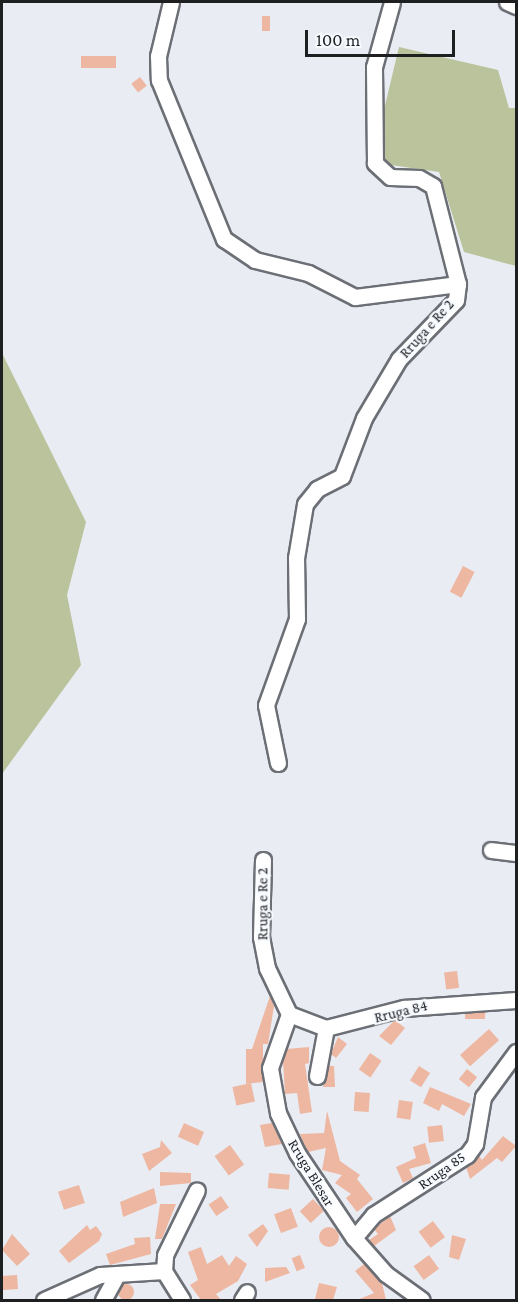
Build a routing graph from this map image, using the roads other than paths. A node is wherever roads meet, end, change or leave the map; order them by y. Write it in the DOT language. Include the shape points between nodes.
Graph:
graph roads {
  1 [pos="171,2"];
  2 [pos="392,2"];
  3 [pos="507,2"];
  4 [pos="516,6"];
  5 [pos="458,284"];
  6 [pos="278,763"];
  7 [pos="491,850"];
  8 [pos="516,854"];
  9 [pos="263,860"];
  10 [pos="516,1000"];
  11 [pos="290,1014"];
  12 [pos="326,1028"];
  13 [pos="516,1052"];
  14 [pos="317,1076"];
  15 [pos="197,1190"];
  16 [pos="354,1238"];
  17 [pos="164,1271"];
  18 [pos="117,1275"];
  19 [pos="44,1300"];
  20 [pos="103,1300"];
  21 [pos="182,1300"];
  22 [pos="422,1300"];
  1 -- 5 [label="street, Rruga e Re 2" via="158,56 159,80 224,239 255,260 308,273 355,297"];
  2 -- 5 [label="street" via="374,67 375,163 390,177 419,178 433,186"];
  3 -- 4 [label="street"];
  5 -- 6 [label="street, Rruga e Re 2" via="453,305 399,360 370,408 342,476 317,489 304,504 296,558 297,619 266,705"];
  7 -- 8 [label="street"];
  9 -- 11 [label="street, Rruga e Re 2" via="261,937 267,968"];
  10 -- 12 [label="street, Rruga 84" via="415,1007"];
  11 -- 12 [label="street"];
  11 -- 16 [label="street, Rruga Blesar" via="270,1068 278,1113 297,1153"];
  12 -- 14 [label="street"];
  13 -- 16 [label="street, Rruga 85" via="483,1097 475,1144 467,1155 373,1215"];
  15 -- 17 [label="street" via="165,1255"];
  16 -- 22 [label="street, Rruga Blesar" via="386,1274"];
  17 -- 18 [label="street"];
  17 -- 21 [label="street"];
  18 -- 19 [label="street" via="100,1275"];
  18 -- 20 [label="street"];
}
